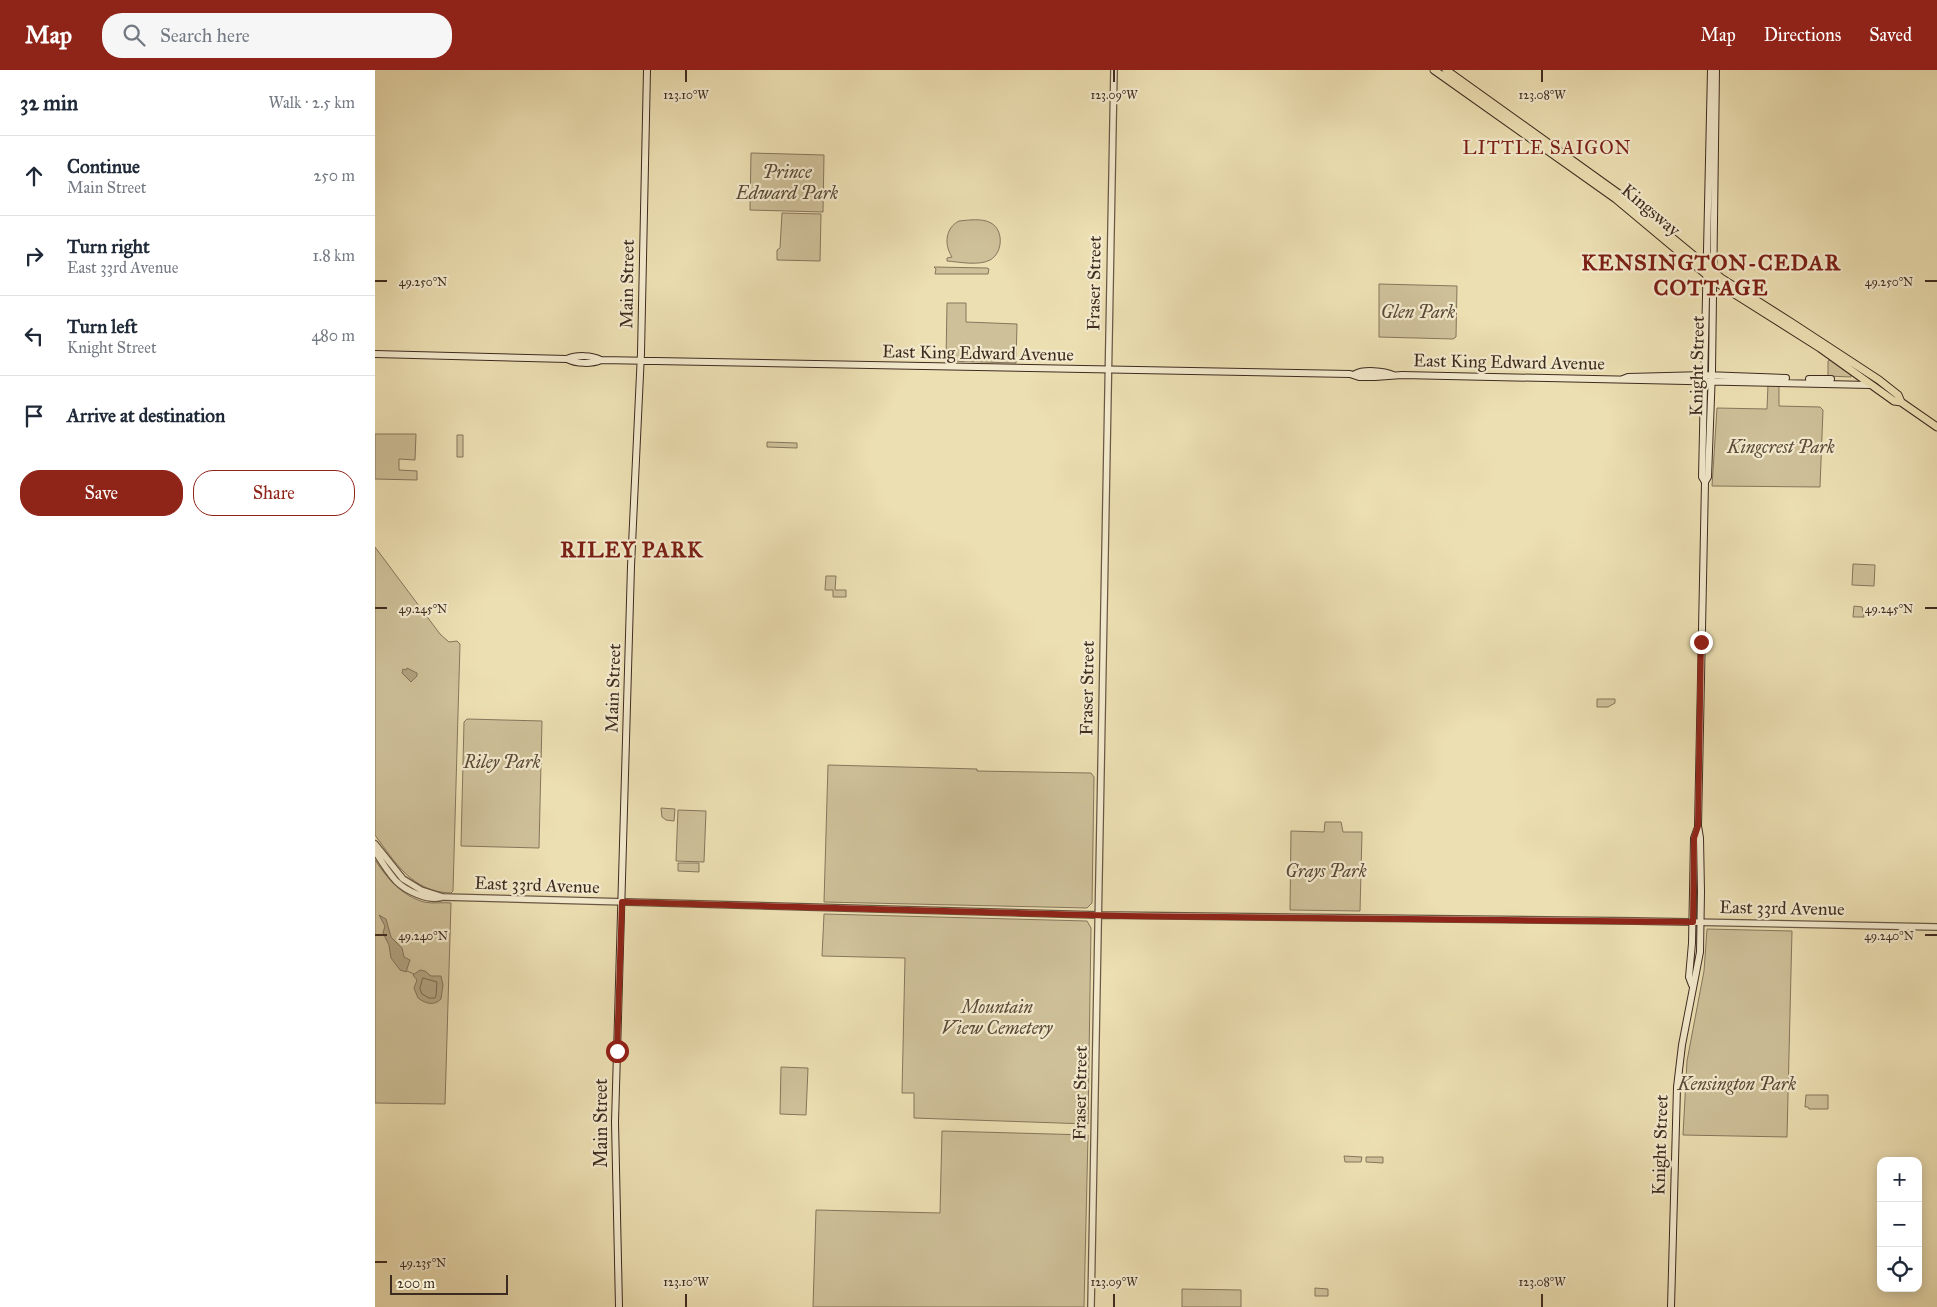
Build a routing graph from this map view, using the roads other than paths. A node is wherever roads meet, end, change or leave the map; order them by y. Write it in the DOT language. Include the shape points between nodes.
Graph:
graph roads {
  1 [pos="647,70"];
  2 [pos="1114,70"];
  3 [pos="1434,70"];
  4 [pos="1446,70"];
  5 [pos="1711,70"];
  6 [pos="1716,70"];
  7 [pos="1707,268"];
  8 [pos="1712,276"];
  9 [pos="375,354"];
  10 [pos="641,361"];
  11 [pos="1108,370"];
  12 [pos="1708,378"];
  13 [pos="1863,380"];
  14 [pos="1879,380"];
  15 [pos="1871,385"];
  16 [pos="1901,402"];
  17 [pos="1937,427"];
  18 [pos="1698,826"];
  19 [pos="375,844"];
  20 [pos="375,851"];
  21 [pos="401,881"];
  22 [pos="622,902"];
  23 [pos="1099,915"];
  24 [pos="1693,922"];
  25 [pos="1701,922"];
  26 [pos="1937,927"];
  27 [pos="1692,984"];
  28 [pos="619,1307"];
  29 [pos="1091,1307"];
  30 [pos="1671,1307"];
  1 -- 10 [label="main road, Main Street"];
  2 -- 11 [label="street, Fraser Street"];
  3 -- 8 [label="main road, Kingsway" via="1616,199"];
  4 -- 7 [label="main road, Kingsway" via="1619,194"];
  5 -- 7 [label="main road"];
  6 -- 8 [label="main road, Knight Street"];
  7 -- 8 [label="main road, Kingsway"];
  8 -- 12 [label="main road, Knight Street"];
  8 -- 13 [label="main road, Kingsway"];
  8 -- 14 [label="main road, Kingsway"];
  9 -- 10 [label="main road, East King Edward Avenue" via="567,359 572,362"];
  10 -- 11 [label="main road, East King Edward Avenue"];
  10 -- 22 [label="main road, Main Street" via="631,568"];
  11 -- 12 [label="main road, East King Edward Avenue" via="1387,372 1393,375 1635,381"];
  11 -- 23 [label="street, Fraser Street"];
  12 -- 13 [label="main road, East King Edward Avenue"];
  12 -- 15 [label="main road, East King Edward Avenue"];
  12 -- 18 [label="main road, Knight Street"];
  13 -- 14 [label="main road, East King Edward Avenue"];
  13 -- 15 [label="main road, Kingsway"];
  14 -- 16 [label="main road, Kingsway" via="1898,395"];
  15 -- 16 [label="main road, Kingsway" via="1894,401"];
  16 -- 17 [label="main road, Kingsway"];
  18 -- 24 [label="main road, Knight Street" via="1694,838"];
  18 -- 25 [label="main road, Knight Street"];
  19 -- 21 [label="street"];
  20 -- 21 [label="street" via="390,873"];
  21 -- 22 [label="street, East 33rd Avenue" via="424,896 438,899"];
  22 -- 23 [label="street, East 33rd Avenue"];
  22 -- 28 [label="main road, Main Street" via="615,1122"];
  23 -- 24 [label="street, East 33rd Avenue"];
  23 -- 29 [label="street, Fraser Street"];
  24 -- 25 [label="street, East 33rd Avenue"];
  24 -- 27 [label="main road, Knight Street" via="1689,977"];
  25 -- 26 [label="street, East 33rd Avenue"];
  25 -- 27 [label="main road, Knight Street" via="1699,958"];
  27 -- 30 [label="main road, Knight Street" via="1677,1087"];
}
